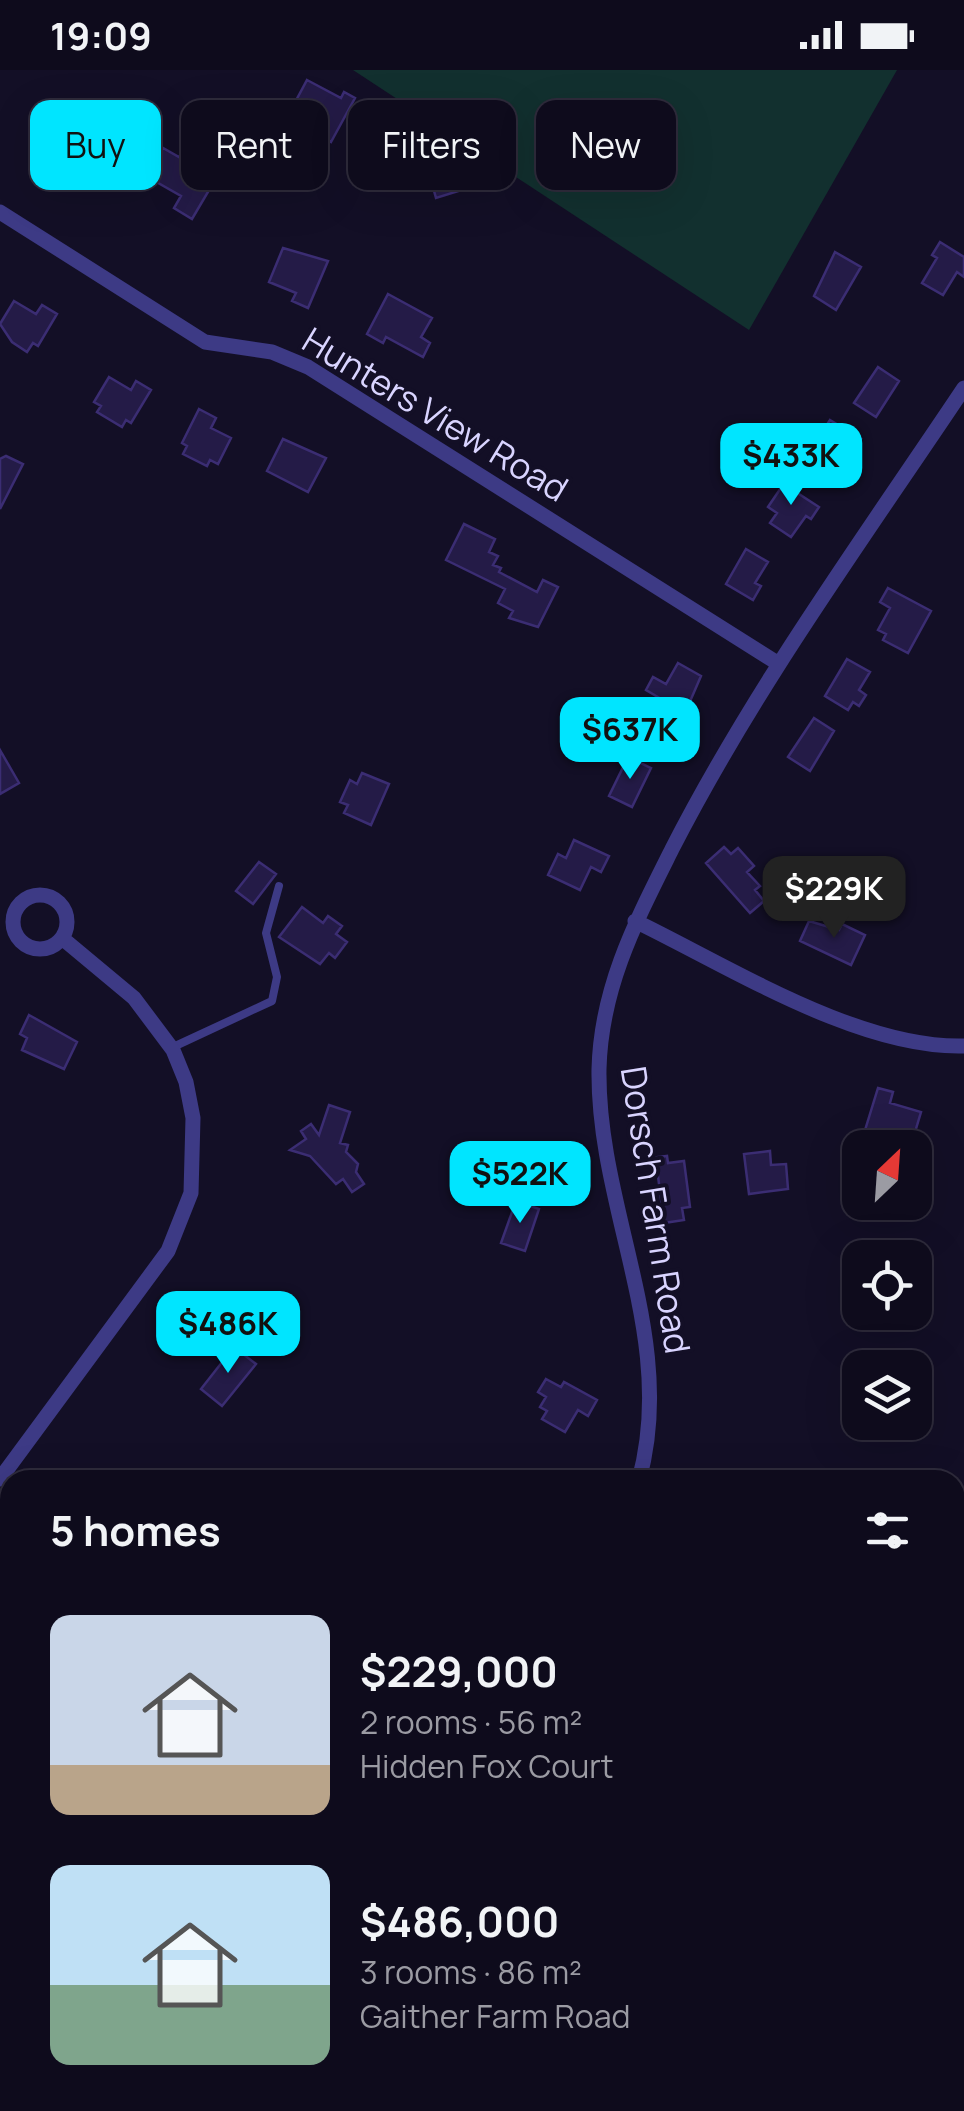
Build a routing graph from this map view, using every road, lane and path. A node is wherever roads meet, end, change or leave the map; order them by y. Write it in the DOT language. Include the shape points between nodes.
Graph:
graph roads {
  1 [pos="0,212"];
  2 [pos="964,388"];
  3 [pos="778,664"];
  4 [pos="279,886"];
  5 [pos="636,921"];
  6 [pos="62,938"];
  7 [pos="964,1046"];
  8 [pos="171,1048"];
  9 [pos="10,1470"];
  10 [pos="640,1470"];
  1 -- 3 [label="street, Hunters View Road" via="205,342 272,352 308,367"];
  2 -- 3 [label="street, Dorsch Farm Road"];
  3 -- 5 [label="street, Dorsch Farm Road" via="697,800"];
  4 -- 8 [label="lane" via="266,933 277,978 272,1001"];
  5 -- 7 [label="street" via="843,1022 935,1047"];
  5 -- 10 [label="street, Dorsch Farm Road" via="611,981 599,1074 615,1197 650,1370"];
  6 -- 8 [label="street" via="134,998"];
  8 -- 9 [label="street" via="193,1118 192,1188 182,1221 168,1251"];
}
